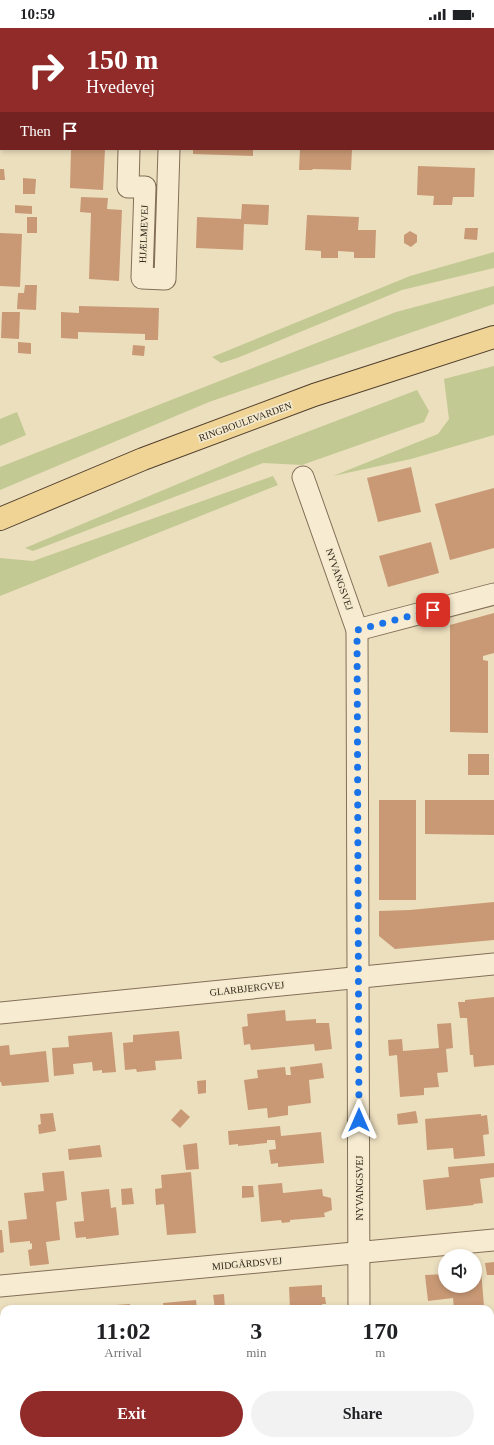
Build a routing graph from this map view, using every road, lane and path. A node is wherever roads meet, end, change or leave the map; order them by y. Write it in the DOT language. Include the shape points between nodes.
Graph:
graph roads {
  1 [pos="129,150"];
  2 [pos="169,150"];
  3 [pos="494,337"];
  4 [pos="303,477"];
  5 [pos="0,519"];
  6 [pos="494,594"];
  7 [pos="357,630"];
  8 [pos="494,964"];
  9 [pos="359,977"];
  10 [pos="0,1013"];
  11 [pos="494,1240"];
  12 [pos="359,1252"];
  13 [pos="0,1286"];
  14 [pos="359,1305"];
  1 -- 2 [label="street, HJÆLMEVEJ" via="128,187 145,187 142,278 165,279"];
  3 -- 5 [label="main road, RINGBOULEVARDEN" via="314,395 143,459"];
  4 -- 7 [label="street, NYVANGSVEJ"];
  6 -- 7 [label="street"];
  7 -- 9 [label="street, NYVANGSVEJ"];
  8 -- 9 [label="street, GLARBJERGVEJ"];
  9 -- 10 [label="street, GLARBJERGVEJ"];
  9 -- 12 [label="street, NYVANGSVEJ"];
  11 -- 12 [label="street, MIDGÅRDSVEJ"];
  12 -- 13 [label="street, MIDGÅRDSVEJ"];
  12 -- 14 [label="street, NYVANGSVEJ"];
}
